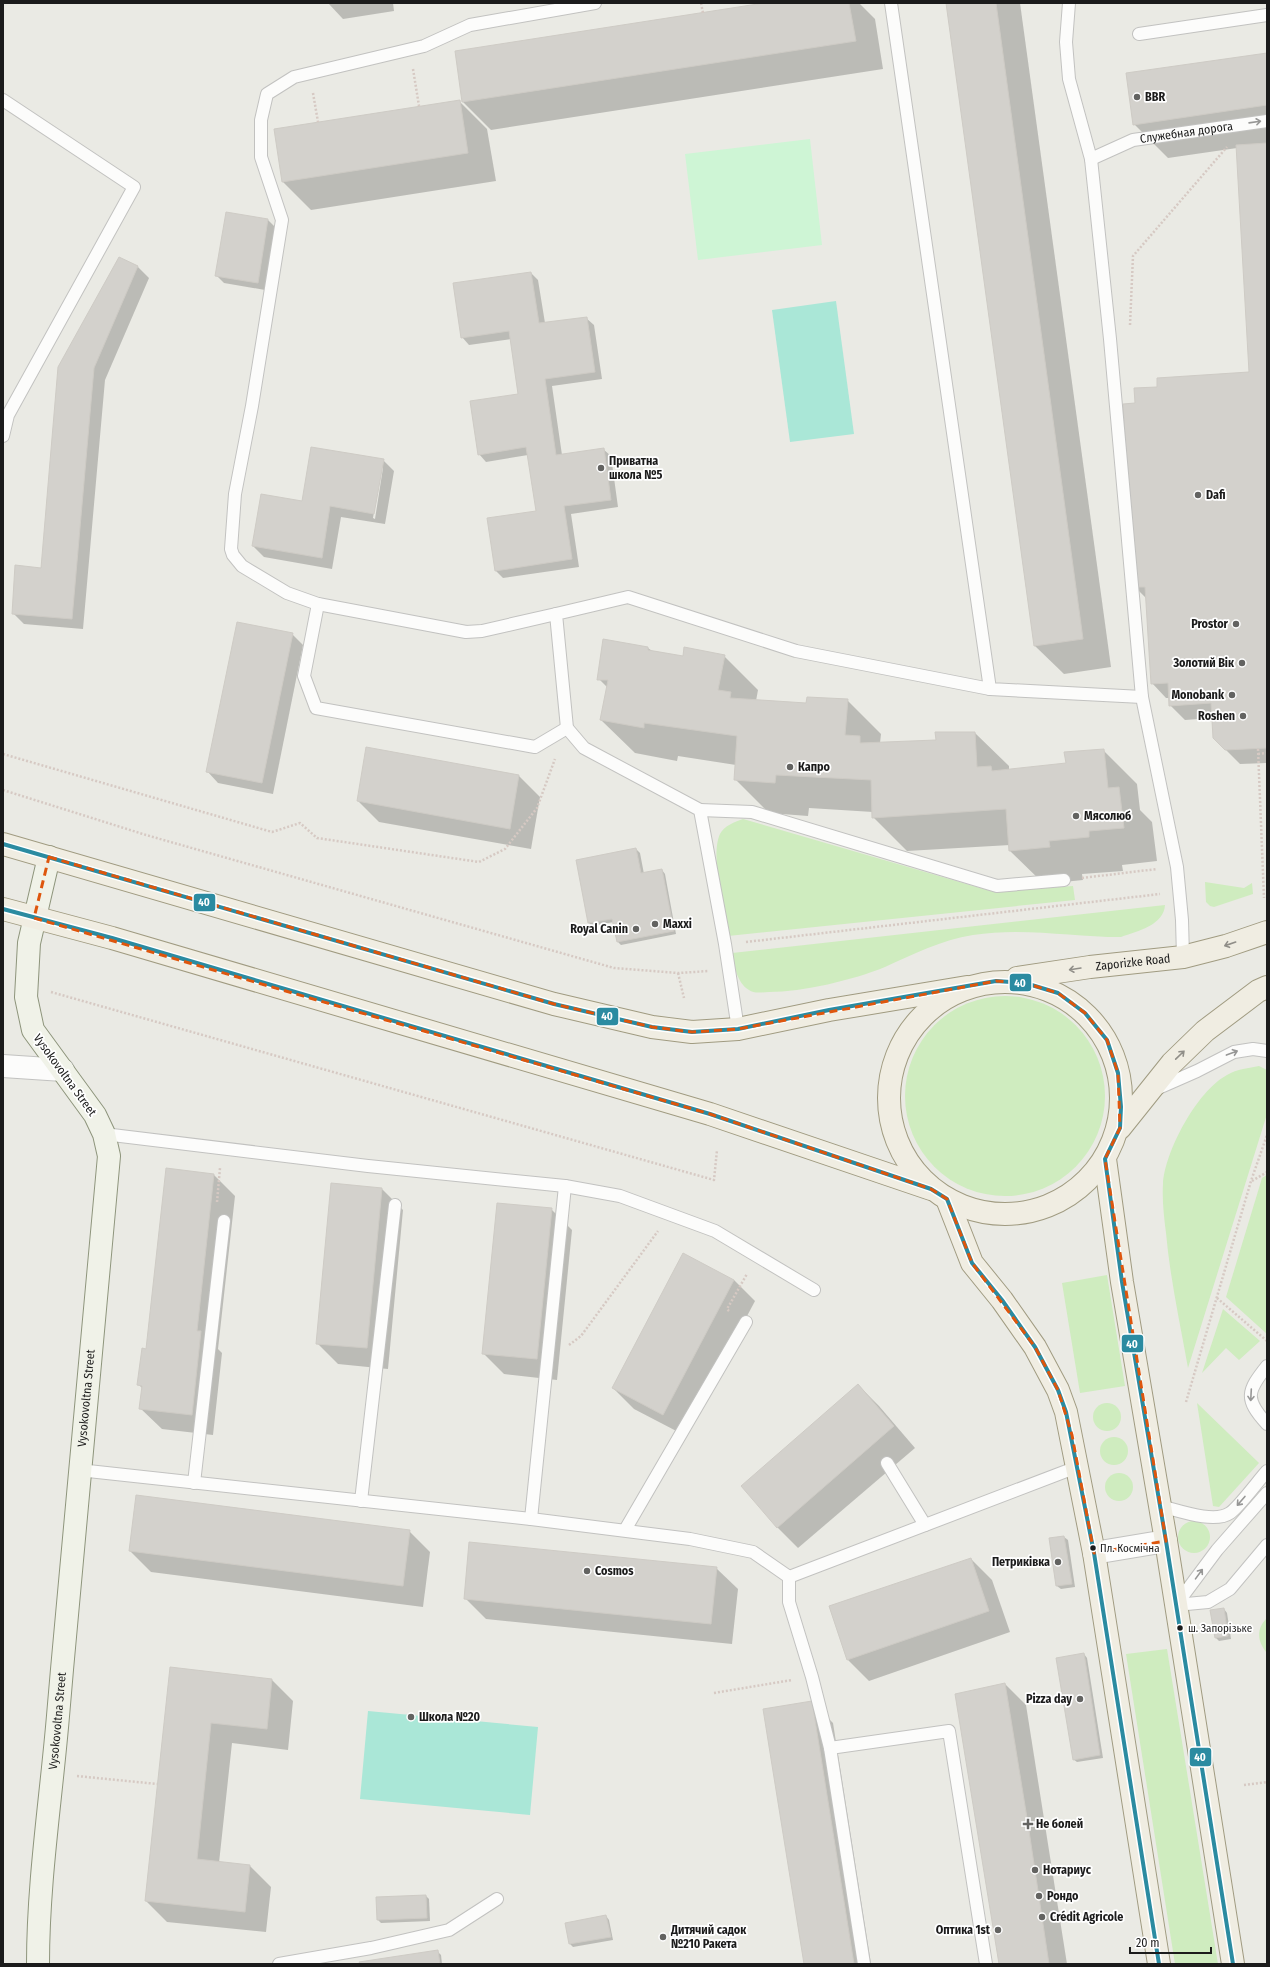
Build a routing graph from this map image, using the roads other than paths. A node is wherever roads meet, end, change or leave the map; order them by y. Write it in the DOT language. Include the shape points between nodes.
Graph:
graph roads {
  1 [pos="595,3"];
  2 [pos="891,3"];
  3 [pos="1069,3"];
  4 [pos="1267,15"];
  5 [pos="1139,34"];
  6 [pos="3,100"];
  7 [pos="1267,121"];
  8 [pos="1091,159"];
  9 [pos="3,436"];
  10 [pos="318,604"];
  11 [pos="556,614"];
  12 [pos="990,689"];
  13 [pos="1142,697"];
  14 [pos="567,728"];
  15 [pos="700,810"];
  16 [pos="3,844"];
  17 [pos="49,856"];
  18 [pos="1064,880"];
  19 [pos="3,909"];
  20 [pos="34,918"];
  21 [pos="1267,932"];
  22 [pos="1183,957"];
  23 [pos="996,981"];
  24 [pos="1267,986"];
  25 [pos="967,987"];
  26 [pos="738,1030"];
  27 [pos="1267,1051"];
  28 [pos="3,1066"];
  29 [pos="63,1070"];
  30 [pos="1146,1094"];
  31 [pos="1120,1128"];
  32 [pos="104,1134"];
  33 [pos="1105,1158"];
  34 [pos="565,1186"];
  35 [pos="939,1194"];
  36 [pos="395,1205"];
  37 [pos="224,1221"];
  38 [pos="814,1290"];
  39 [pos="746,1322"];
  40 [pos="1267,1366"];
  41 [pos="1267,1424"];
  42 [pos="886,1463"];
  43 [pos="1078,1468"];
  44 [pos="78,1470"];
  45 [pos="1267,1471"];
  46 [pos="194,1483"];
  47 [pos="1267,1493"];
  48 [pos="361,1501"];
  49 [pos="1160,1506"];
  50 [pos="531,1519"];
  51 [pos="925,1525"];
  52 [pos="625,1530"];
  53 [pos="1166,1541"];
  54 [pos="1267,1545"];
  55 [pos="1094,1553"];
  56 [pos="789,1577"];
  57 [pos="1176,1605"];
  58 [pos="830,1748"];
  59 [pos="497,1899"];
  60 [pos="38,1964"];
  61 [pos="279,1964"];
  62 [pos="864,1964"];
  63 [pos="986,1964"];
  64 [pos="1159,1964"];
  65 [pos="1233,1964"];
  1 -- 10 [label="lane" via="470,25 424,46 294,77 267,94 261,120 261,158 282,220 235,494 230,549 236,559 249,570 287,593"];
  2 -- 12 [label="lane"];
  3 -- 8 [label="lane" via="1066,42 1069,80"];
  4 -- 5 [label="lane"];
  6 -- 9 [label="lane" via="134,187 8,415"];
  8 -- 7 [label="lane, Служебная дорога, one-way" via="1133,140"];
  8 -- 13 [label="lane" via="1110,338"];
  10 -- 11 [label="lane" via="466,632 482,631"];
  10 -- 14 [label="lane" via="304,676 316,708 535,747"];
  11 -- 12 [label="lane" via="628,597 796,651"];
  11 -- 14 [label="lane"];
  12 -- 13 [label="lane"];
  13 -- 22 [label="lane" via="1178,867"];
  14 -- 15 [label="lane" via="584,748"];
  15 -- 18 [label="lane" via="752,812 997,886"];
  15 -- 26 [label="lane"];
  16 -- 17 [label="main road"];
  17 -- 20 [label="main road, Vysokovoltna Street"];
  17 -- 26 [label="main road" via="554,1004 652,1027 692,1032"];
  19 -- 20 [label="main road"];
  20 -- 29 [label="main road, Vysokovoltna Street" via="29,943 26,997 33,1030"];
  20 -- 35 [label="main road" via="112,938 710,1114"];
  21 -- 22 [label="main road, Zaporizke Road, one-way"];
  22 -- 23 [label="main road, Zaporizke Road, one-way"];
  23 -- 25 [label="main road"];
  23 -- 31 [label="main road" via="1025,983 1058,993 1086,1014 1107,1040 1118,1072"];
  30 -- 24 [label="main road, one-way" via="1172,1063 1205,1031"];
  25 -- 26 [label="main road" via="829,1010"];
  25 -- 35 [label="main road" via="942,1000 914,1024 896,1056 888,1092 891,1128 906,1162"];
  30 -- 27 [label="lane, one-way" via="1234,1052 1253,1049"];
  28 -- 29 [label="street"];
  29 -- 32 [label="main road, Vysokovoltna Street" via="95,1115"];
  30 -- 31 [label="main road"];
  31 -- 33 [label="main road"];
  32 -- 34 [label="lane"];
  32 -- 44 [label="main road, Vysokovoltna Street" via="108,1156"];
  33 -- 35 [label="main road" via="1086,1182 1062,1200 1034,1212 1005,1215 975,1211"];
  33 -- 49 [label="main road" via="1122,1282"];
  34 -- 38 [label="lane" via="620,1196 715,1231"];
  34 -- 50 [label="lane"];
  35 -- 43 [label="main road" via="972,1263 1023,1330 1052,1378 1066,1412"];
  36 -- 48 [label="lane"];
  37 -- 46 [label="lane"];
  39 -- 52 [label="lane"];
  40 -- 41 [label="lane, one-way" via="1252,1388 1250,1400 1254,1410"];
  42 -- 51 [label="lane"];
  43 -- 51 [label="lane"];
  43 -- 55 [label="main road"];
  44 -- 46 [label="lane"];
  44 -- 60 [label="main road, Vysokovoltna Street" via="38,1922"];
  45 -- 49 [label="lane, one-way" via="1230,1513 1220,1517 1212,1518"];
  46 -- 48 [label="lane"];
  57 -- 47 [label="lane, one-way" via="1217,1550"];
  48 -- 50 [label="lane"];
  49 -- 53 [label="main road"];
  50 -- 52 [label="lane"];
  51 -- 56 [label="lane"];
  52 -- 56 [label="lane" via="690,1539 753,1552"];
  53 -- 55 [label="street"];
  53 -- 57 [label="main road"];
  54 -- 57 [label="lane" via="1230,1589 1208,1602"];
  55 -- 64 [label="main road"];
  56 -- 58 [label="lane" via="789,1602"];
  57 -- 65 [label="main road"];
  58 -- 62 [label="lane"];
  58 -- 63 [label="lane" via="949,1732"];
  59 -- 61 [label="lane" via="449,1930 371,1948"];
}
